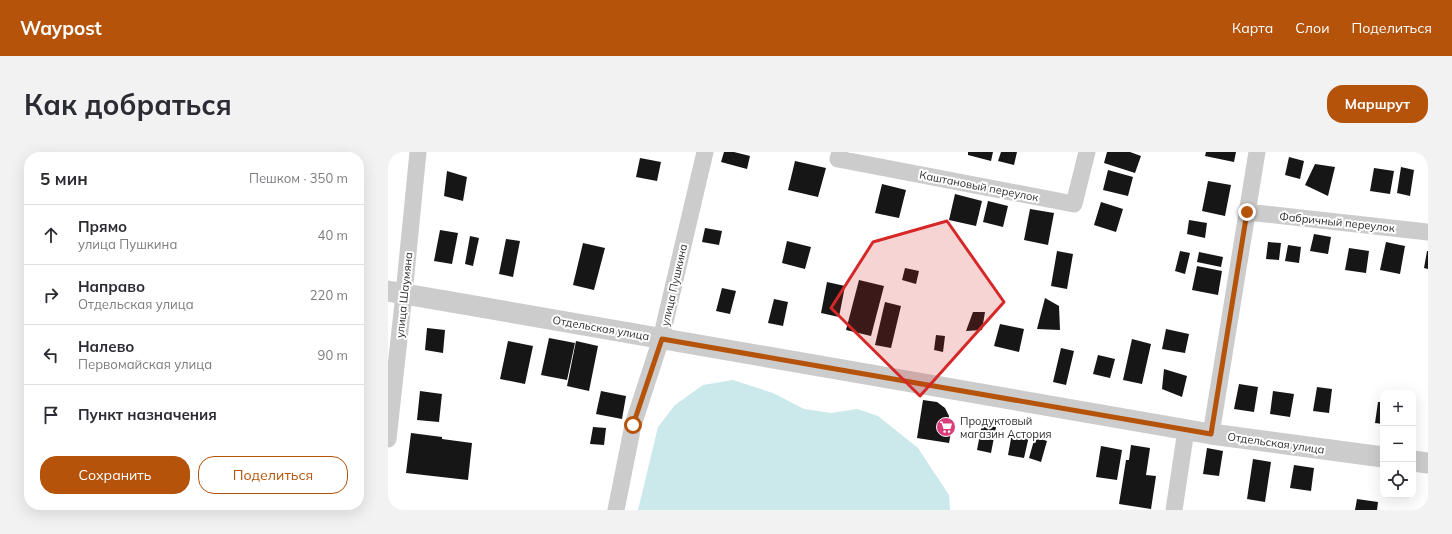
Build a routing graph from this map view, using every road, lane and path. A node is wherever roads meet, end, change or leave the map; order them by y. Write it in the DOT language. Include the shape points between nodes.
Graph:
graph roads {
  1 [pos="418,152"];
  2 [pos="705,152"];
  3 [pos="840,152"];
  4 [pos="1087,152"];
  5 [pos="1257,152"];
  6 [pos="1247,212"];
  7 [pos="1428,232"];
  8 [pos="396,293"];
  9 [pos="662,339"];
  10 [pos="1186,430"];
  11 [pos="1211,434"];
  12 [pos="388,439"];
  13 [pos="1380,457"];
  14 [pos="1416,461"];
  15 [pos="1428,463"];
  16 [pos="616,510"];
  17 [pos="1174,510"];
  1 -- 8 [label="street, улица Шаумяна"];
  2 -- 9 [label="street, улица Пушкина"];
  3 -- 4 [label="street, Каштановый переулок" via="838,159 1074,204"];
  5 -- 6 [label="street"];
  6 -- 7 [label="street, Фабричный переулок"];
  6 -- 11 [label="street"];
  8 -- 9 [label="street, Отдельская улица"];
  8 -- 12 [label="street, улица Шаумяна"];
  9 -- 10 [label="street, Отдельская улица"];
  9 -- 16 [label="street, улица Пушкина" via="633,425"];
  10 -- 11 [label="street, Отдельская улица"];
  10 -- 17 [label="street"];
  11 -- 13 [label="street, Отдельская улица"];
  14 -- 15 [label="street"];
}
